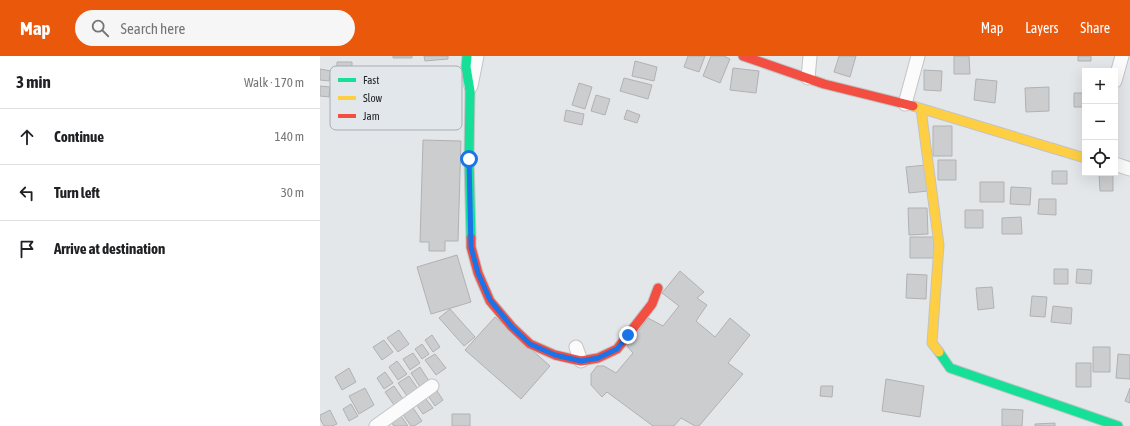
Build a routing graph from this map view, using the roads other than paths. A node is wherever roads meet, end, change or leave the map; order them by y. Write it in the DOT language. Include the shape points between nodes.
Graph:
graph roads {
  1 [pos="467,56"];
  2 [pos="477,56"];
  3 [pos="743,56"];
  4 [pos="810,56"];
  5 [pos="918,56"];
  6 [pos="1122,56"];
  7 [pos="1118,70"];
  8 [pos="808,78"];
  9 [pos="470,91"];
  10 [pos="905,104"];
  11 [pos="920,109"];
  12 [pos="1082,157"];
  13 [pos="1118,165"];
  14 [pos="1130,169"];
  15 [pos="658,288"];
  16 [pos="576,347"];
  17 [pos="581,361"];
  18 [pos="432,386"];
  19 [pos="376,426"];
  20 [pos="1118,426"];
  1 -- 9 [label="street"];
  2 -- 9 [label="street"];
  3 -- 8 [label="street"];
  4 -- 8 [label="street"];
  5 -- 10 [label="street"];
  6 -- 7 [label="street"];
  8 -- 10 [label="street"];
  9 -- 17 [label="street" via="471,247 478,273 490,300 530,344 555,355"];
  10 -- 11 [label="street"];
  11 -- 12 [label="street"];
  11 -- 20 [label="street" via="939,245 932,342 950,368"];
  13 -- 14 [label="street"];
  15 -- 17 [label="street" via="652,304 617,349 598,358"];
  16 -- 17 [label="street"];
  18 -- 19 [label="street"];
}
